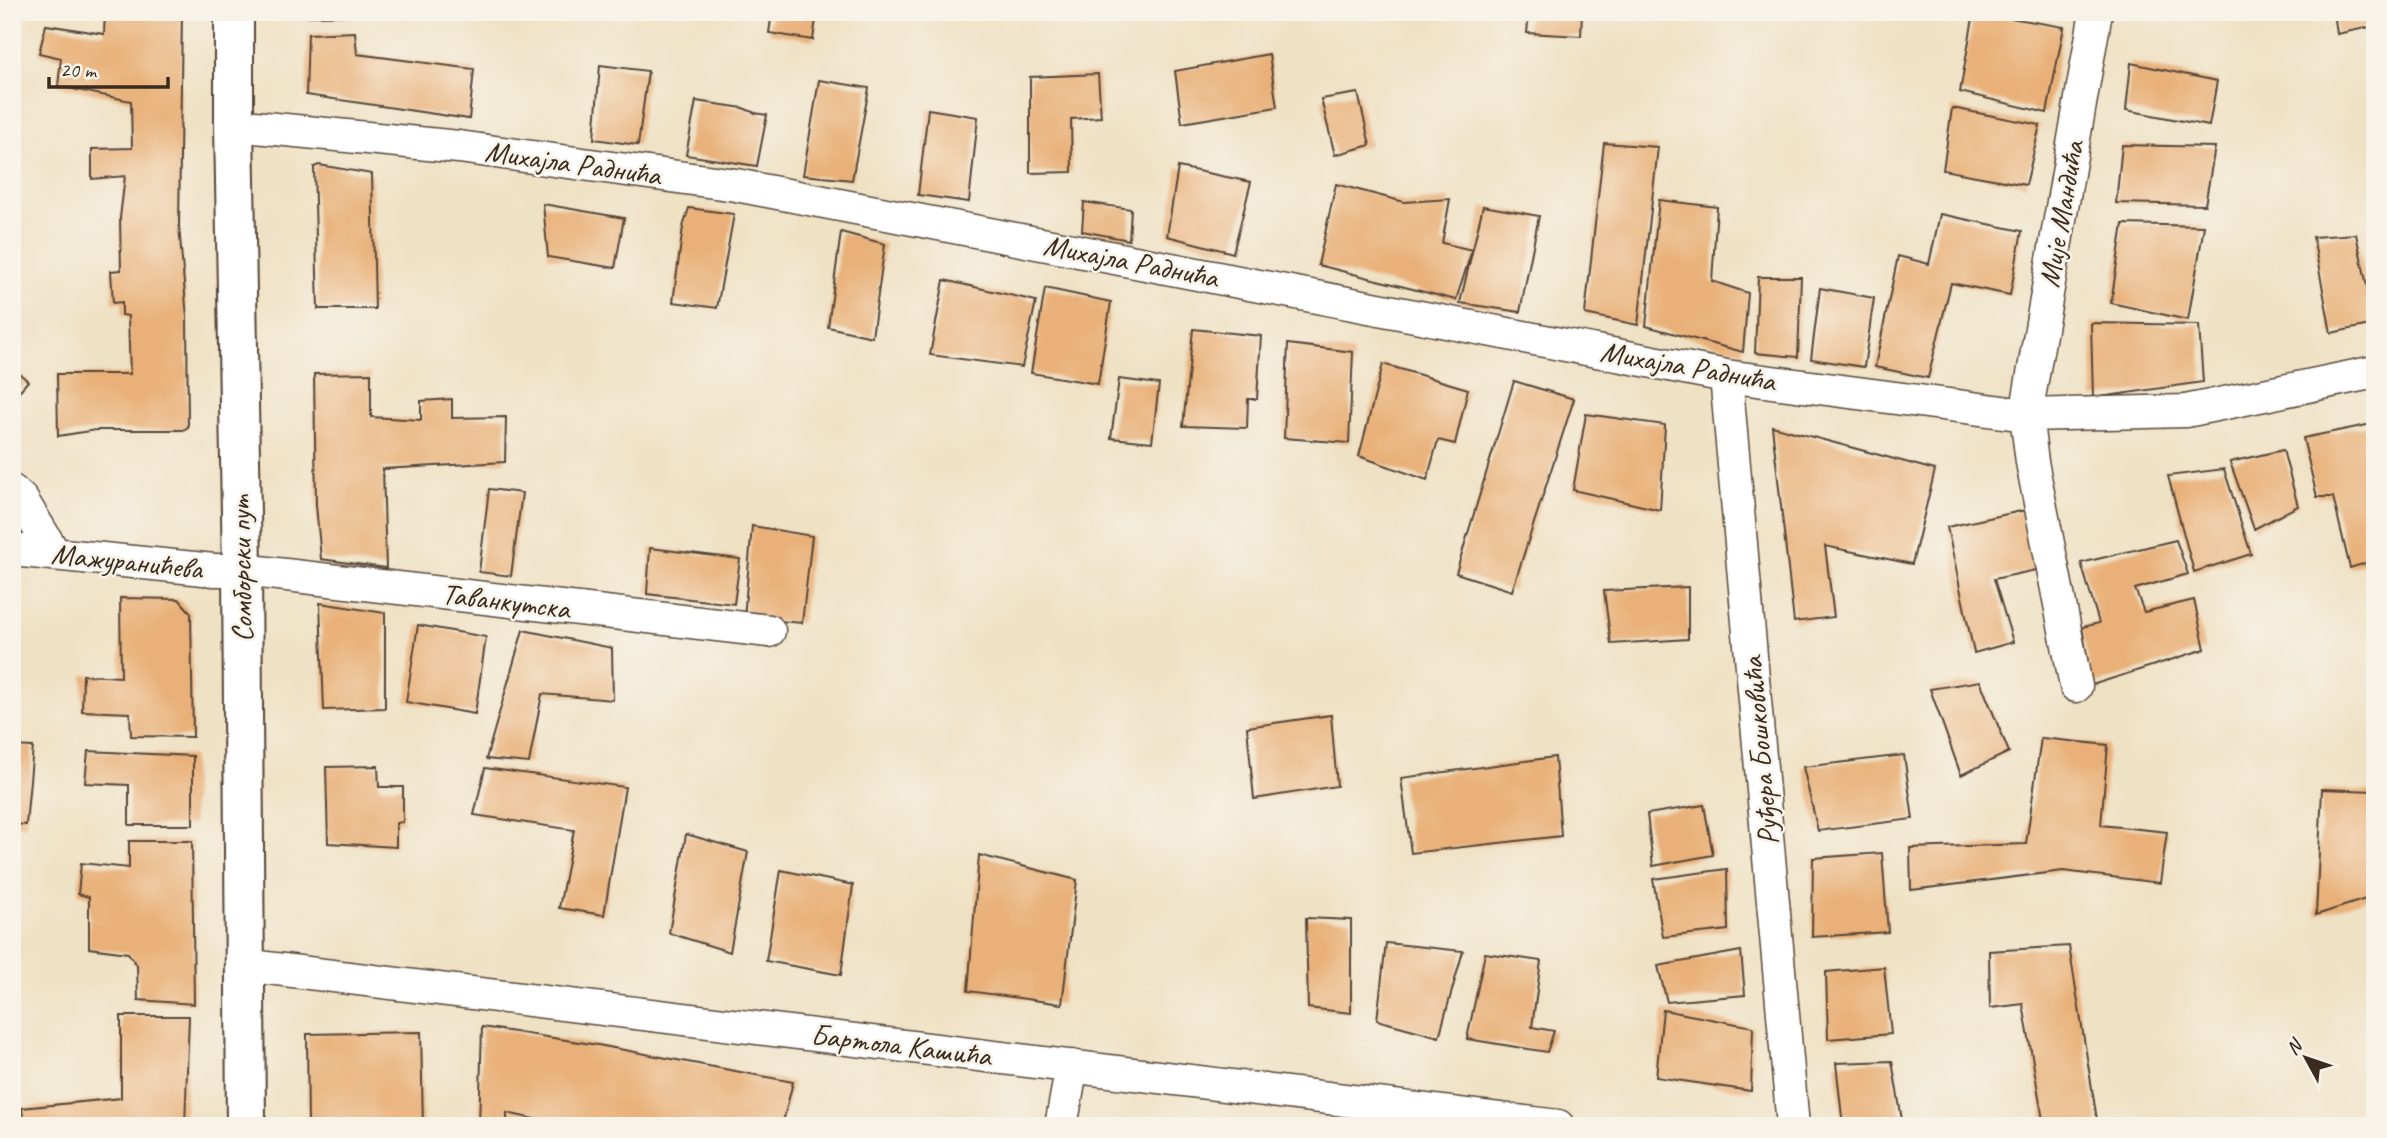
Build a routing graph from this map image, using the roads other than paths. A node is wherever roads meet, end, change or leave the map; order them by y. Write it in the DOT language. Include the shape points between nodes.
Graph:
graph roads {
  1 [pos="234,12"];
  2 [pos="2096,12"];
  3 [pos="234,125"];
  4 [pos="2375,372"];
  5 [pos="1726,376"];
  6 [pos="2026,415"];
  7 [pos="12,491"];
  8 [pos="12,550"];
  9 [pos="54,553"];
  10 [pos="242,570"];
  11 [pos="769,631"];
  12 [pos="2076,686"];
  13 [pos="243,965"];
  14 [pos="1072,1066"];
  15 [pos="1516,1124"];
  16 [pos="246,1126"];
  17 [pos="1060,1126"];
  18 [pos="1558,1126"];
  19 [pos="1793,1126"];
  1 -- 3 [label="main road, Сомборски пут"];
  2 -- 6 [label="street, Мије Мандића"];
  3 -- 5 [label="street, Михајла Раднића" via="458,147 736,185"];
  3 -- 10 [label="main road, Сомборски пут"];
  4 -- 6 [label="street, Михајла Раднића" via="2186,411"];
  5 -- 6 [label="street, Михајла Раднића"];
  5 -- 19 [label="street, Руђера Бошковића"];
  6 -- 12 [label="street"];
  7 -- 9 [label="street"];
  8 -- 9 [label="street, Мажуранићева"];
  9 -- 10 [label="street, Мажуранићева"];
  10 -- 11 [label="street, Таванкутска"];
  10 -- 13 [label="main road, Сомборски пут"];
  13 -- 14 [label="street, Бартола Кашића"];
  13 -- 16 [label="main road, Сомборски пут"];
  14 -- 15 [label="street, Бартола Кашића"];
  14 -- 17 [label="street"];
  15 -- 18 [label="street, Бартола Кашића"];
}
